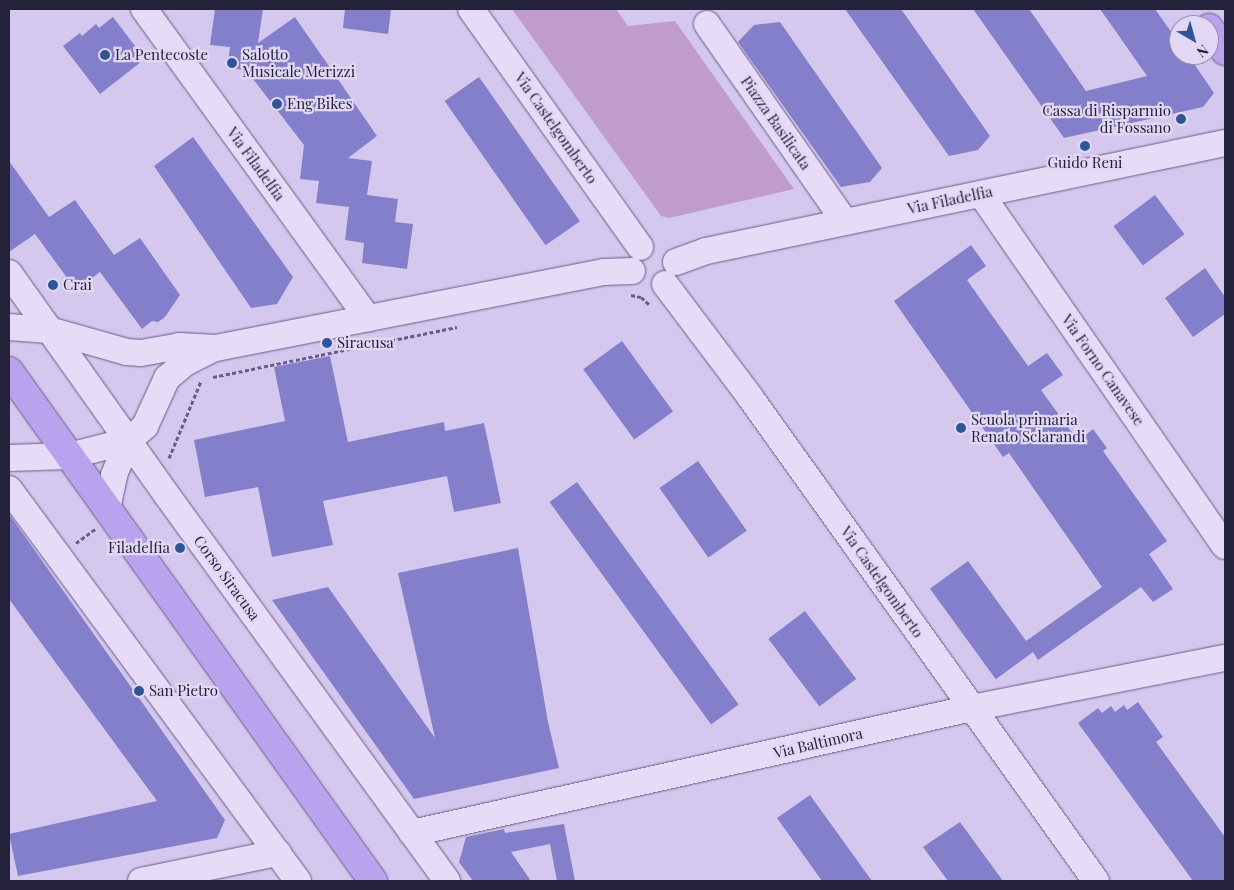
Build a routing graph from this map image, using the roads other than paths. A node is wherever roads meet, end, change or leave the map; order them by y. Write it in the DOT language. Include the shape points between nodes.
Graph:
graph roads {
  1 [pos="144,9"];
  2 [pos="471,9"];
  3 [pos="707,24"];
  4 [pos="1225,143"];
  5 [pos="981,194"];
  6 [pos="845,222"];
  7 [pos="640,246"];
  8 [pos="632,271"];
  9 [pos="9,273"];
  10 [pos="670,273"];
  11 [pos="368,319"];
  12 [pos="9,327"];
  13 [pos="49,330"];
  14 [pos="216,348"];
  15 [pos="9,372"];
  16 [pos="128,441"];
  17 [pos="69,456"];
  18 [pos="9,458"];
  19 [pos="9,489"];
  20 [pos="107,509"];
  21 [pos="1225,546"];
  22 [pos="1225,658"];
  23 [pos="972,708"];
  24 [pos="412,833"];
  25 [pos="278,853"];
  26 [pos="140,881"];
  27 [pos="298,881"];
  28 [pos="373,881"];
  29 [pos="447,881"];
  30 [pos="1096,881"];
  1 -- 11 [label="street, Via Filadelfia"];
  2 -- 7 [label="street, Via Castelgomberto"];
  3 -- 6 [label="street, Piazza Basilicata"];
  4 -- 5 [label="street, Via Filadelfia"];
  5 -- 6 [label="street, Via Filadelfia"];
  5 -- 21 [label="street, Via Forno Canavese"];
  6 -- 10 [label="street, Via Filadelfia" via="706,251"];
  7 -- 8 [label="street" via="633,255"];
  7 -- 10 [label="street" via="650,242 665,245 672,251"];
  8 -- 10 [label="street, Via Filadelfia" via="646,286 657,287"];
  8 -- 11 [label="street" via="604,272"];
  9 -- 13 [label="street, Corso Siracusa"];
  10 -- 23 [label="street, Via Castelgomberto" via="750,398"];
  11 -- 14 [label="street"];
  12 -- 13 [label="street"];
  13 -- 14 [label="street" via="127,352 141,353 179,346"];
  13 -- 16 [label="street, Corso Siracusa"];
  14 -- 16 [label="street" via="185,362 171,374 145,426"];
  15 -- 17 [label="main road"];
  16 -- 17 [label="street"];
  16 -- 20 [label="street" via="114,475"];
  16 -- 24 [label="street, Corso Siracusa"];
  17 -- 18 [label="street"];
  17 -- 20 [label="main road"];
  19 -- 25 [label="street"];
  20 -- 28 [label="main road"];
  22 -- 23 [label="street, Via Baltimora"];
  23 -- 24 [label="street, Via Baltimora"];
  23 -- 30 [label="street, Via Castelgomberto"];
  24 -- 29 [label="street, Corso Siracusa"];
  25 -- 26 [label="street"];
  25 -- 27 [label="street"];
}
